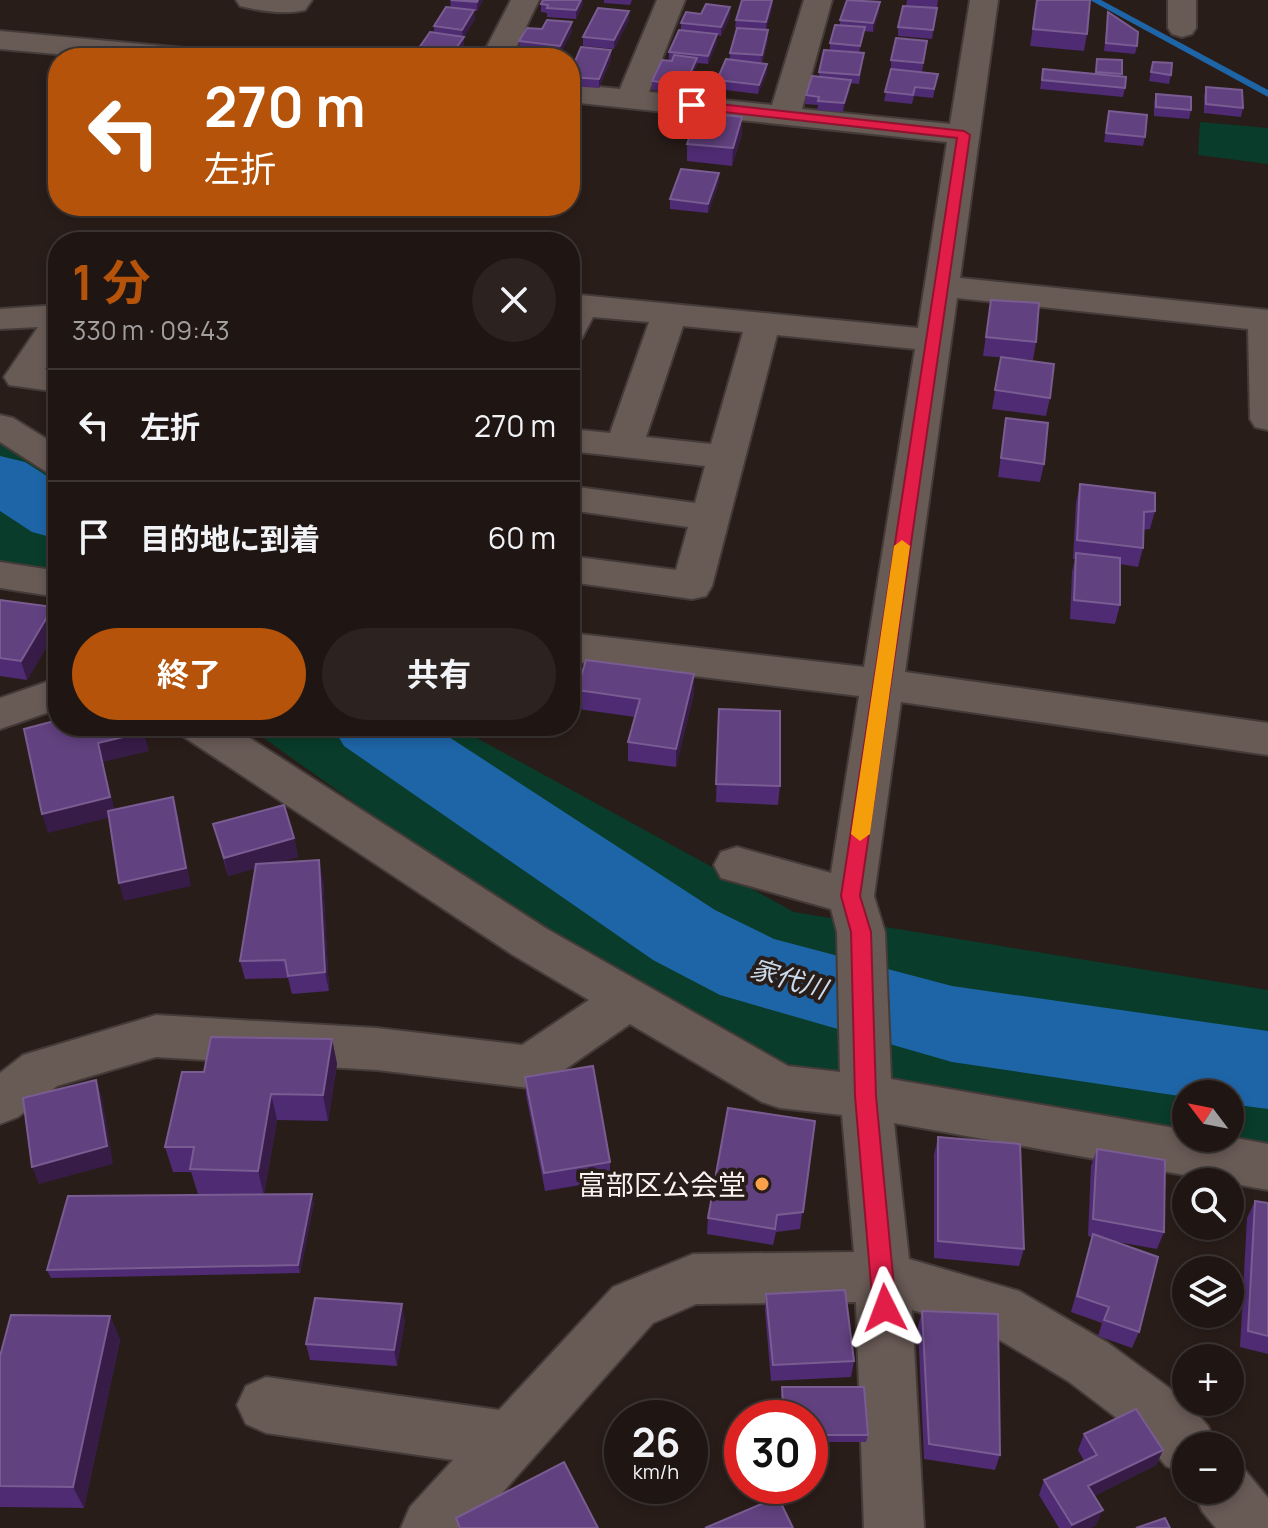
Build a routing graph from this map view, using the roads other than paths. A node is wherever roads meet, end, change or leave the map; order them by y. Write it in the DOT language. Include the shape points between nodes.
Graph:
graph roads {
  1 [pos="250,0"];
  2 [pos="298,0"];
  3 [pos="525,0"];
  4 [pos="671,0"];
  5 [pos="818,0"];
  6 [pos="984,0"];
  7 [pos="1182,0"];
  8 [pos="1182,28"];
  9 [pos="0,40"];
  10 [pos="87,48"];
  11 [pos="501,48"];
  12 [pos="580,94"];
  13 [pos="631,99"];
  14 [pos="785,114"];
  15 [pos="964,135"];
  16 [pos="942,286"];
  17 [pos="580,305"];
  18 [pos="670,312"];
  19 [pos="48,316"];
  20 [pos="0,319"];
  21 [pos="1266,320"];
  22 [pos="763,321"];
  23 [pos="48,338"];
  24 [pos="933,340"];
  25 [pos="48,380"];
  26 [pos="1268,419"];
  27 [pos="0,426"];
  28 [pos="580,441"];
  29 [pos="624,446"];
  30 [pos="48,457"];
  31 [pos="726,457"];
  32 [pos="580,499"];
  33 [pos="710,517"];
  34 [pos="580,570"];
  35 [pos="4,576"];
  36 [pos="48,583"];
  37 [pos="580,648"];
  38 [pos="883,684"];
  39 [pos="48,697"];
  40 [pos="0,714"];
  41 [pos="214,736"];
  42 [pos="1268,739"];
  43 [pos="737,865"];
  44 [pos="856,914"];
  45 [pos="629,999"];
  46 [pos="866,1096"];
  47 [pos="0,1102"];
  48 [pos="1268,1167"];
  49 [pos="883,1277"];
  50 [pos="266,1405"];
  51 [pos="1175,1432"];
  52 [pos="511,1440"];
  53 [pos="1234,1504"];
  54 [pos="431,1528"];
  55 [pos="894,1528"];
  56 [pos="1254,1528"];
  1 -- 2 [label="street"];
  3 -- 11 [label="street"];
  4 -- 13 [label="street"];
  5 -- 14 [label="street"];
  6 -- 15 [label="street"];
  7 -- 8 [label="street"];
  9 -- 10 [label="street"];
  12 -- 13 [label="street"];
  13 -- 14 [label="street"];
  14 -- 15 [label="street"];
  15 -- 16 [label="street"];
  16 -- 21 [label="street"];
  16 -- 24 [label="street"];
  17 -- 18 [label="street"];
  18 -- 22 [label="street"];
  18 -- 29 [label="street"];
  19 -- 20 [label="street"];
  21 -- 26 [label="street"];
  22 -- 24 [label="street"];
  22 -- 31 [label="street"];
  23 -- 25 [label="street" via="22,377"];
  24 -- 38 [label="street"];
  27 -- 30 [label="street"];
  28 -- 29 [label="street"];
  29 -- 31 [label="street"];
  31 -- 33 [label="street"];
  32 -- 33 [label="street"];
  33 -- 34 [label="street" via="692,586"];
  35 -- 36 [label="street"];
  37 -- 38 [label="street"];
  38 -- 42 [label="street"];
  38 -- 44 [label="street"];
  39 -- 40 [label="street"];
  41 -- 45 [label="street" via="530,942"];
  43 -- 44 [label="street"];
  44 -- 46 [label="street"];
  45 -- 46 [label="street" via="780,1087"];
  45 -- 47 [label="street" via="529,1067 377,1049 156,1036 41,1070"];
  46 -- 48 [label="street"];
  46 -- 49 [label="street"];
  49 -- 51 [label="street" via="999,1309 1088,1362"];
  49 -- 52 [label="street" via="693,1279 633,1305"];
  49 -- 55 [label="street"];
  50 -- 52 [label="street"];
  52 -- 54 [label="street"];
  53 -- 56 [label="street"];
}
